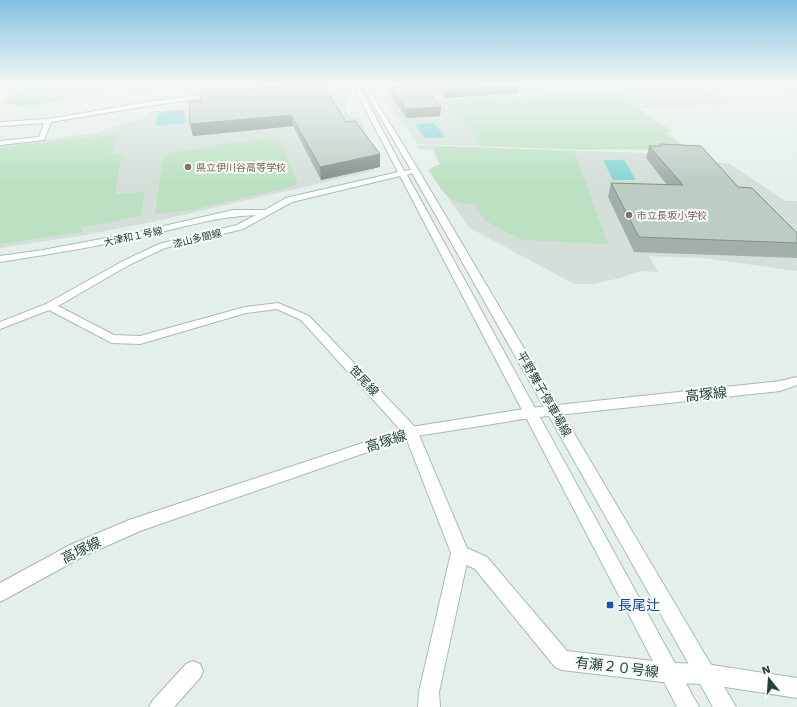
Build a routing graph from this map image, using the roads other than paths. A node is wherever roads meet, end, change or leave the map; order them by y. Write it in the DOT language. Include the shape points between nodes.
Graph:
graph roads {
  1 [pos="77,116"];
  2 [pos="373,116"];
  3 [pos="380,116"];
  4 [pos="48,121"];
  5 [pos="0,124"];
  6 [pos="0,143"];
  7 [pos="408,172"];
  8 [pos="266,212"];
  9 [pos="0,259"];
  10 [pos="50,306"];
  11 [pos="0,326"];
  12 [pos="797,381"];
  13 [pos="554,410"];
  14 [pos="530,413"];
  15 [pos="411,432"];
  16 [pos="460,553"];
  17 [pos="0,593"];
  18 [pos="193,671"];
  19 [pos="671,673"];
  20 [pos="706,674"];
  21 [pos="797,688"];
  22 [pos="160,707"];
  23 [pos="429,707"];
  24 [pos="688,707"];
  25 [pos="725,707"];
  1 -- 4 [label="street"];
  2 -- 7 [label="street, 平野舞子停車場線"];
  3 -- 7 [label="street, 平野舞子停車場線"];
  4 -- 5 [label="street"];
  4 -- 6 [label="street" via="42,139"];
  7 -- 8 [label="street, 漆山多聞線" via="289,200"];
  7 -- 13 [label="street, 平野舞子停車場線"];
  7 -- 14 [label="street, 平野舞子停車場線"];
  8 -- 9 [label="street, 大津和１号線" via="234,213 138,235"];
  8 -- 10 [label="street, 漆山多聞線" via="240,227 162,246 126,263"];
  10 -- 11 [label="street, 漆山多聞線"];
  10 -- 15 [label="street, 笹尾線" via="112,339 140,340 245,310 278,306 305,318"];
  12 -- 13 [label="street, 高塚線" via="780,386"];
  13 -- 14 [label="street, 高塚線"];
  13 -- 20 [label="street, 平野舞子停車場線"];
  14 -- 15 [label="street, 高塚線"];
  14 -- 19 [label="street, 平野舞子停車場線"];
  15 -- 16 [label="street, 笹尾線"];
  15 -- 17 [label="street, 高塚線" via="135,525 76,551"];
  16 -- 19 [label="street, 有瀬２０号線" via="481,563 562,660"];
  16 -- 23 [label="street" via="429,692"];
  18 -- 22 [label="street"];
  19 -- 20 [label="street, 有瀬２０号線"];
  19 -- 24 [label="street, 平野舞子停車場線"];
  20 -- 21 [label="street, 有瀬２０号線"];
  20 -- 25 [label="street, 平野舞子停車場線"];
}
